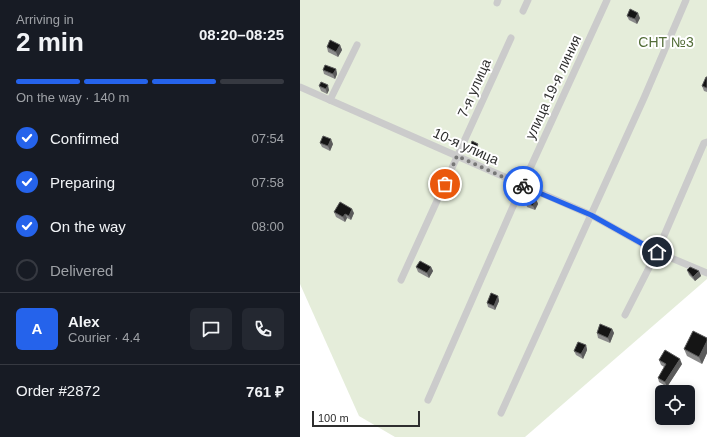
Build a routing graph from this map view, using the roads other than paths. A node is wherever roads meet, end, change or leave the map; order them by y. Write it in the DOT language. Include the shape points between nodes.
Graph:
graph roads {
  1 [pos="528,0"];
  2 [pos="607,0"];
  3 [pos="686,0"];
  4 [pos="523,10"];
  5 [pos="511,38"];
  6 [pos="357,45"];
  7 [pos="300,87"];
  8 [pos="330,100"];
  9 [pos="707,142"];
  10 [pos="457,156"];
  11 [pos="522,186"];
  12 [pos="591,215"];
  13 [pos="657,252"];
  14 [pos="707,273"];
  15 [pos="400,280"];
  16 [pos="625,315"];
  17 [pos="428,400"];
  18 [pos="501,413"];
  1 -- 4 [label="street"];
  2 -- 11 [label="street, улица 19-я линия"];
  3 -- 12 [label="street"];
  5 -- 10 [label="street, 7-я улица"];
  6 -- 8 [label="street"];
  7 -- 8 [label="street, 10-я улица"];
  8 -- 10 [label="street, 10-я улица"];
  9 -- 13 [label="street" via="704,143"];
  10 -- 11 [label="street, 10-я улица"];
  10 -- 15 [label="street, 7-я улица"];
  11 -- 12 [label="street, 10-я улица"];
  11 -- 17 [label="street, улица 19-я линия"];
  12 -- 13 [label="street, 10-я улица"];
  12 -- 18 [label="street"];
  13 -- 14 [label="street, 10-я улица"];
  13 -- 16 [label="street"];
}
